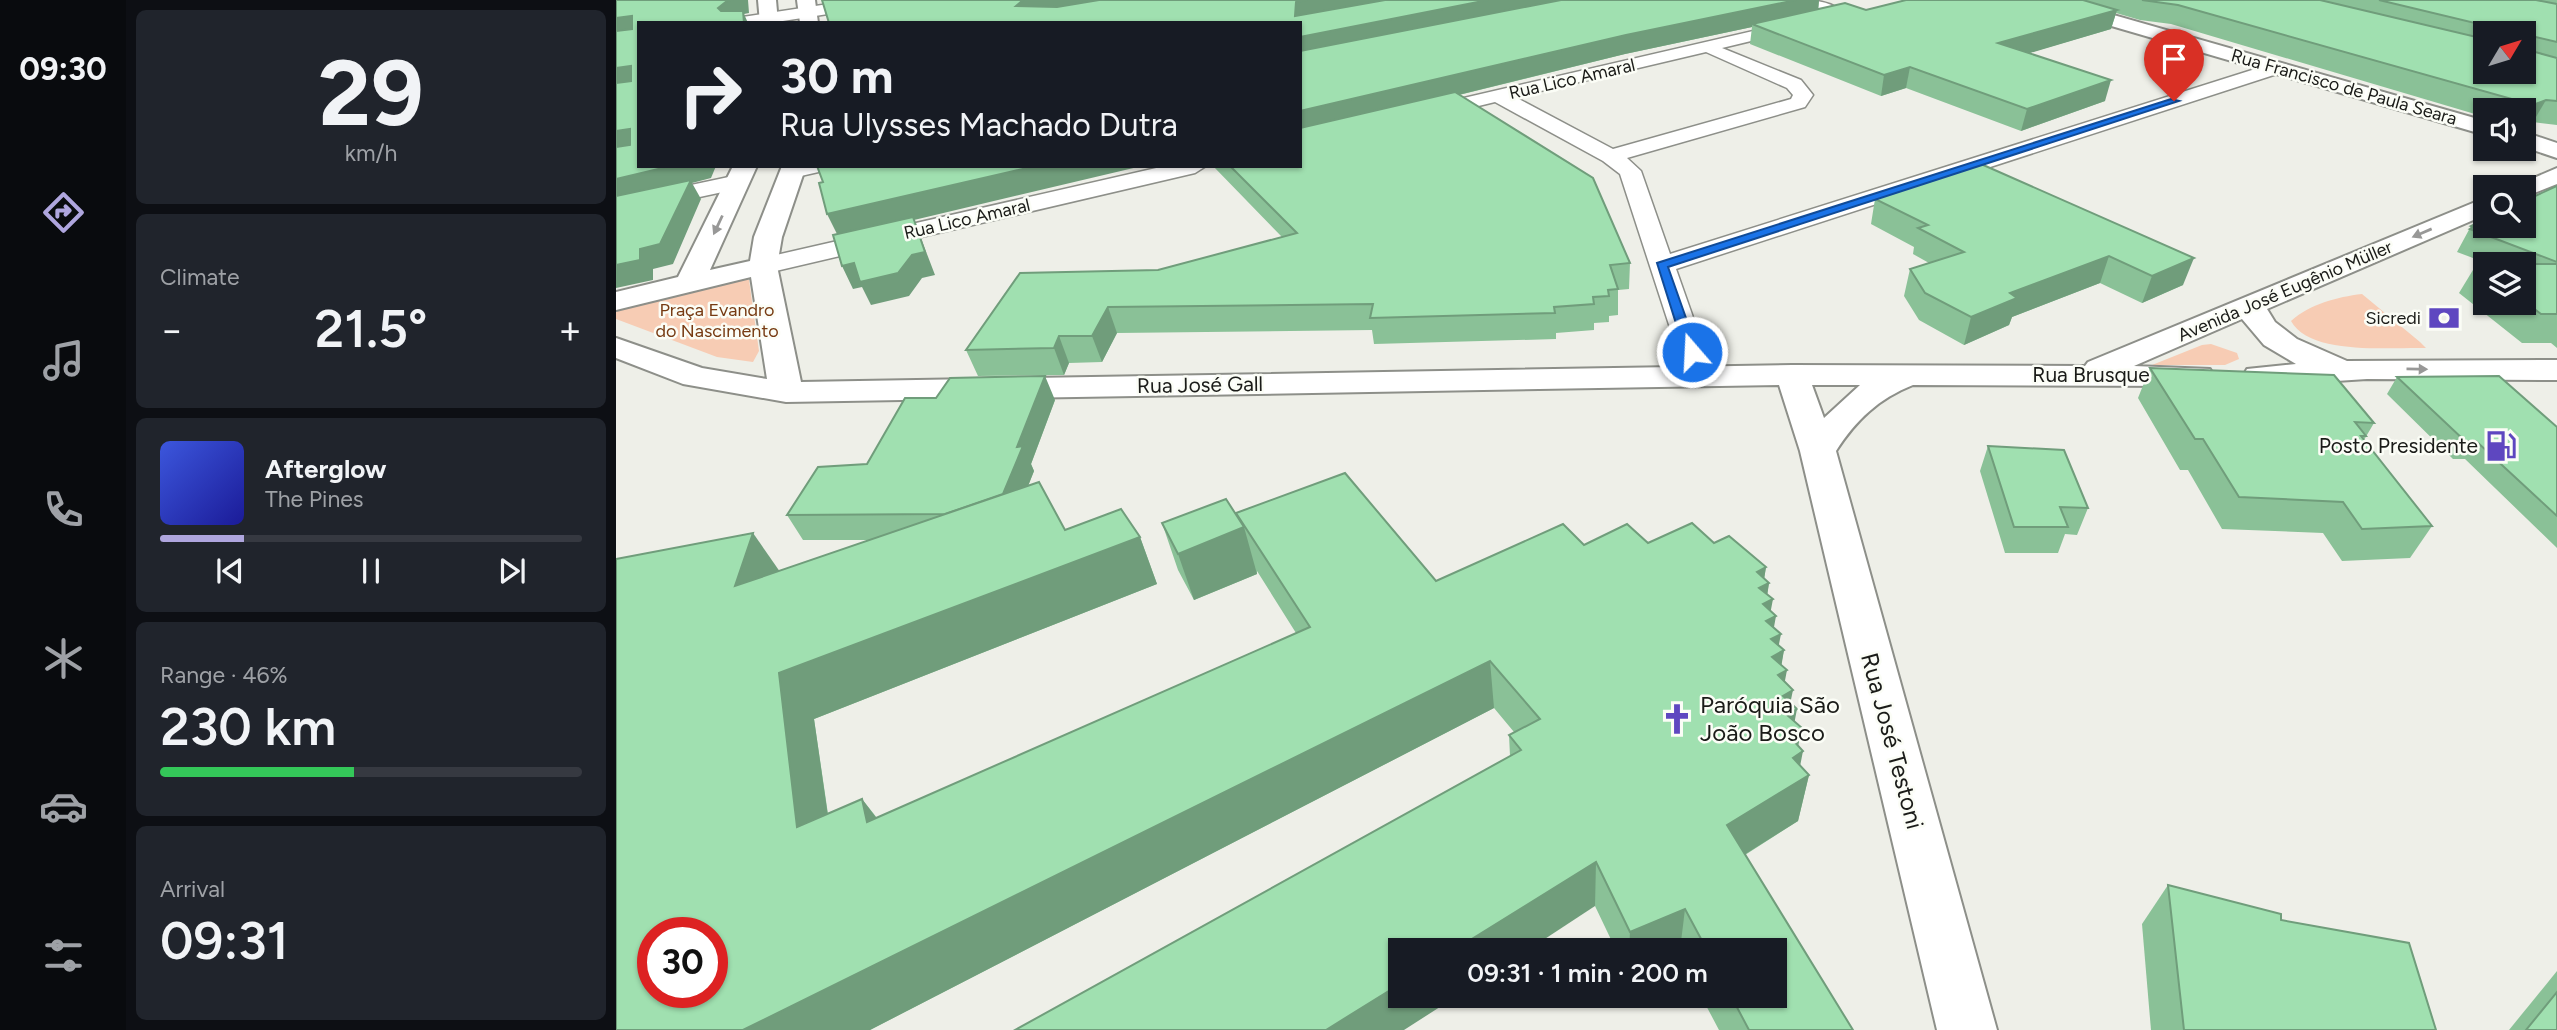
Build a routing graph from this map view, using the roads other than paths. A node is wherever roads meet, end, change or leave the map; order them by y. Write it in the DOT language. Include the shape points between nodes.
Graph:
graph roads {
  1 [pos="886,0"];
  2 [pos="1801,0"];
  3 [pos="2042,0"];
  4 [pos="808,11"];
  5 [pos="768,14"];
  6 [pos="743,21"];
  7 [pos="1715,52"];
  8 [pos="2277,68"];
  9 [pos="1498,96"];
  10 [pos="1405,118"];
  11 [pos="2473,125"];
  12 [pos="2536,143"];
  13 [pos="2557,151"];
  14 [pos="1611,156"];
  15 [pos="800,168"];
  16 [pos="1186,168"];
  17 [pos="741,174"];
  18 [pos="2557,175"];
  19 [pos="2536,184"];
  20 [pos="616,208"];
  21 [pos="2473,211"];
  22 [pos="1661,265"];
  23 [pos="762,266"];
  24 [pos="690,283"];
  25 [pos="616,301"];
  26 [pos="2251,306"];
  27 [pos="2187,334"];
  28 [pos="616,347"];
  29 [pos="2557,370"];
  30 [pos="2349,372"];
  31 [pos="1913,374"];
  32 [pos="1792,375"];
  33 [pos="2084,375"];
  34 [pos="2251,376"];
  35 [pos="1699,377"];
  36 [pos="786,392"];
  37 [pos="1818,451"];
  38 [pos="1967,1030"];
  1 -- 4 [label="street"];
  2 -- 9 [label="street, Rua Lico Amaral" via="1838,14"];
  3 -- 8 [label="main road, Rua Francisco de Paula Seara"];
  4 -- 5 [label="street"];
  5 -- 6 [label="street"];
  7 -- 14 [label="street" via="1794,84 1803,95 1798,103"];
  8 -- 11 [label="main road, Rua Francisco de Paula Seara"];
  8 -- 22 [label="street"];
  9 -- 10 [label="street, Rua Lico Amaral"];
  9 -- 14 [label="street"];
  12 -- 13 [label="main road"];
  14 -- 22 [label="street" via="1630,171"];
  15 -- 23 [label="main road" via="768,237"];
  16 -- 23 [label="street, Rua Lico Amaral"];
  17 -- 20 [label="street"];
  17 -- 24 [label="main road, one-way"];
  18 -- 19 [label="main road"];
  21 -- 26 [label="main road, Avenida José Eugênio Müller, one-way"];
  22 -- 35 [label="street"];
  23 -- 24 [label="main road, Rua Lico Amaral"];
  23 -- 36 [label="main road"];
  24 -- 25 [label="main road, Rua Lico Amaral"];
  26 -- 27 [label="main road, Avenida José Eugênio Müller"];
  26 -- 30 [label="main road" via="2261,325 2287,346"];
  27 -- 33 [label="main road, Avenida José Eugênio Müller"];
  27 -- 34 [label="main road" via="2222,336 2255,351 2264,366"];
  28 -- 36 [label="main road, Rua José Gall" via="695,377"];
  30 -- 29 [label="main road, Rua Brusque, one-way"];
  30 -- 34 [label="main road, Rua Brusque"];
  31 -- 32 [label="main road, Rua Brusque"];
  31 -- 33 [label="main road, Rua Brusque"];
  31 -- 37 [label="main road" via="1864,395 1846,411"];
  32 -- 35 [label="main road, Rua José Gall"];
  32 -- 37 [label="main road, Rua José Testoni"];
  33 -- 34 [label="main road, Rua Brusque"];
  35 -- 36 [label="main road, Rua José Gall"];
  37 -- 38 [label="main road, Rua José Testoni"];
}
